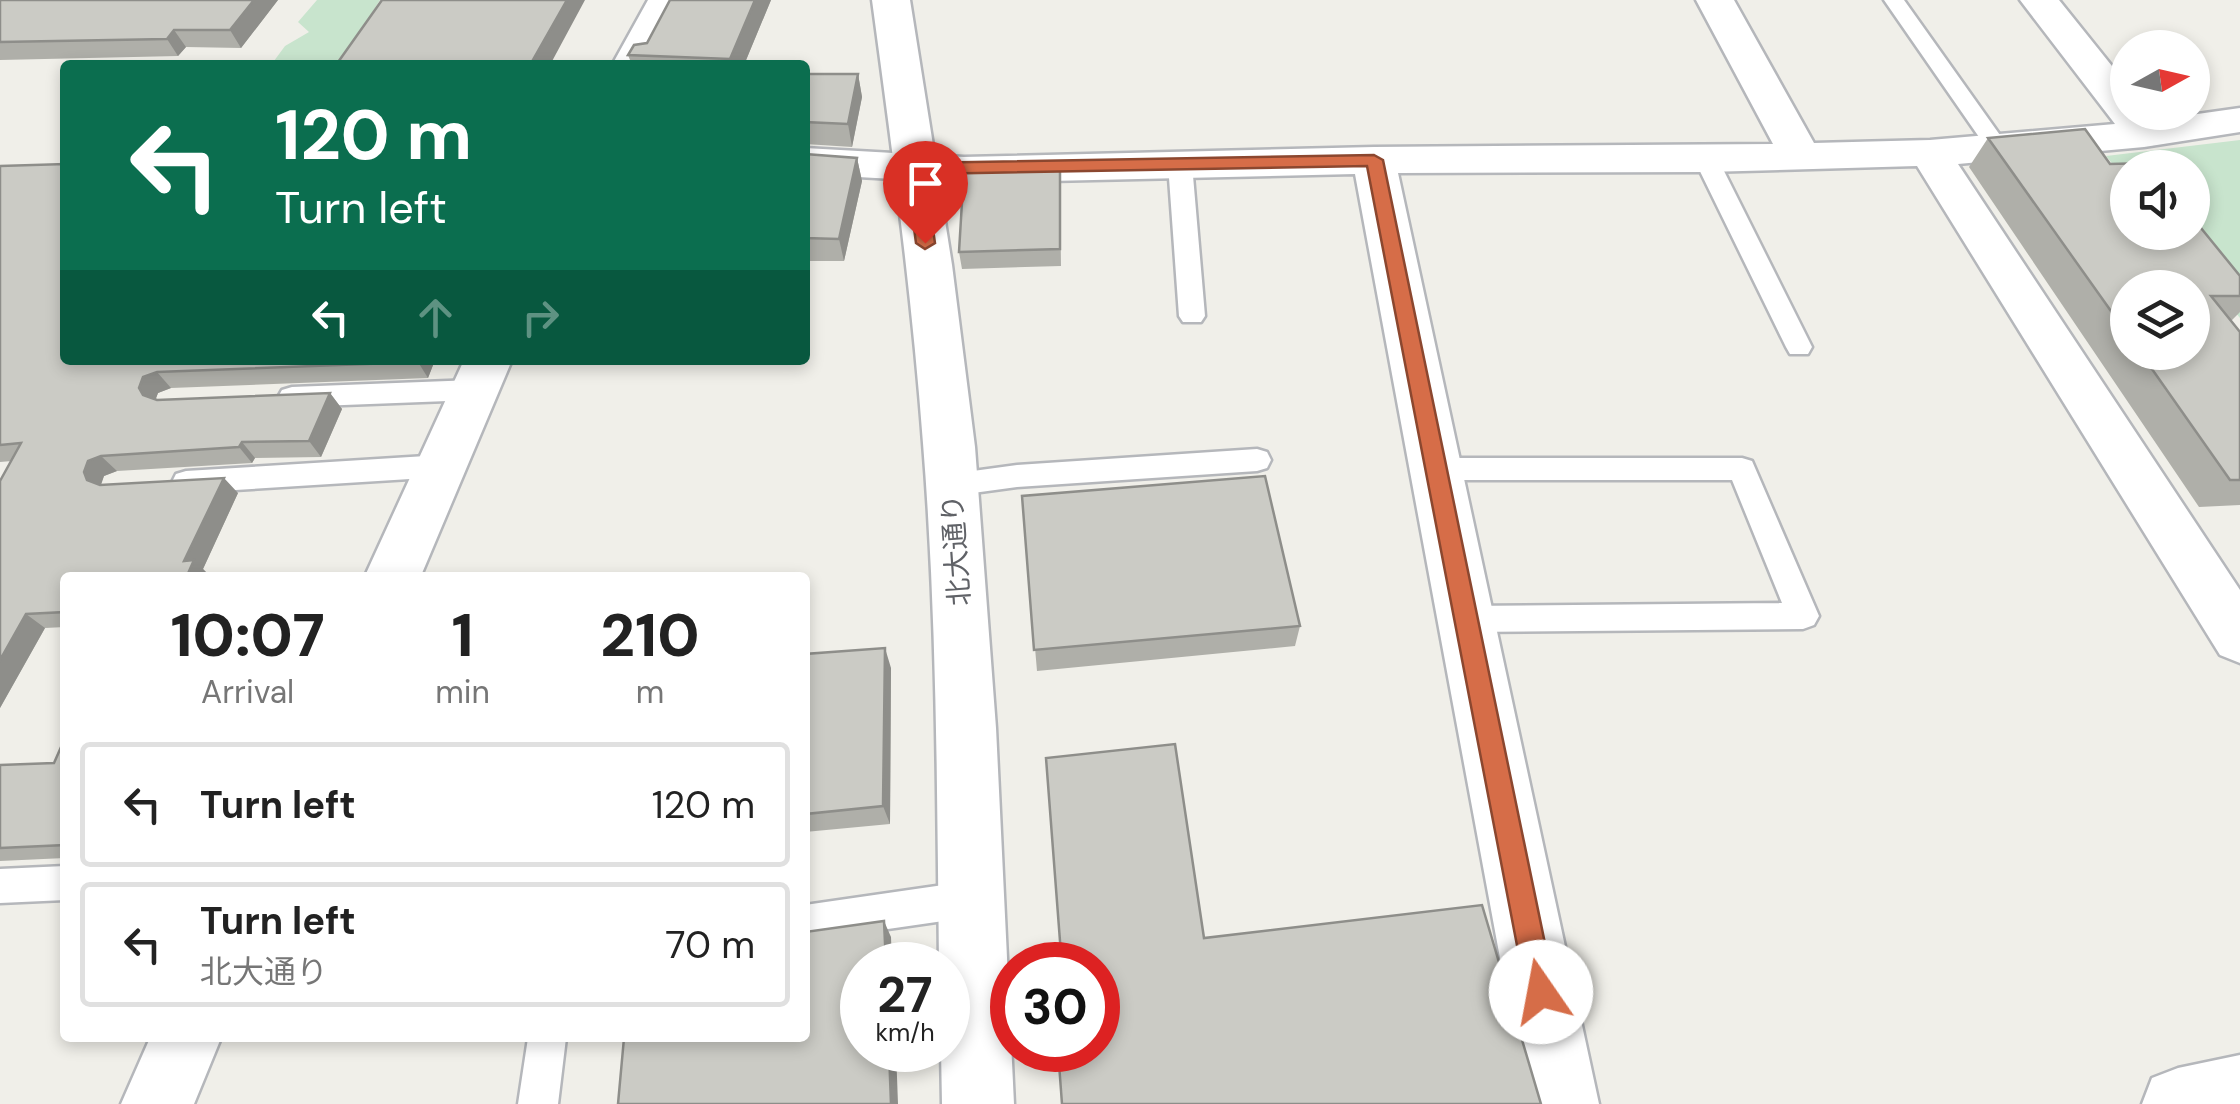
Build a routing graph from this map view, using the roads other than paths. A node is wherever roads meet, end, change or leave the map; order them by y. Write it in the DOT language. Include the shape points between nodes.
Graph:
graph roads {
  1 [pos="667,0"];
  2 [pos="891,0"];
  3 [pos="1715,0"];
  4 [pos="1894,0"];
  5 [pos="2039,0"];
  6 [pos="635,60"];
  7 [pos="2240,120"];
  8 [pos="2144,134"];
  9 [pos="1996,145"];
  10 [pos="1930,152"];
  11 [pos="1800,156"];
  12 [pos="1706,159"];
  13 [pos="1374,160"];
  14 [pos="810,161"];
  15 [pos="1180,164"];
  16 [pos="915,168"];
  17 [pos="1192,316"];
  18 [pos="1799,347"];
  19 [pos="481,375"];
  20 [pos="266,398"];
  21 [pos="1257,460"];
  22 [pos="442,466"];
  23 [pos="1434,469"];
  24 [pos="155,483"];
  25 [pos="951,485"];
  26 [pos="395,572"];
  27 [pos="1465,619"];
  28 [pos="2240,638"];
  29 [pos="60,883"];
  30 [pos="0,886"];
  31 [pos="971,899"];
  32 [pos="810,922"];
  33 [pos="184,1042"];
  34 [pos="546,1042"];
  35 [pos="2240,1091"];
  36 [pos="157,1104"];
  37 [pos="538,1104"];
  38 [pos="978,1104"];
  39 [pos="1564,1104"];
  40 [pos="2178,1104"];
  1 -- 6 [label="street"];
  2 -- 16 [label="street, 北大通り"];
  3 -- 11 [label="street"];
  4 -- 9 [label="lane"];
  5 -- 8 [label="street"];
  7 -- 8 [label="street"];
  8 -- 9 [label="street"];
  9 -- 10 [label="street"];
  10 -- 11 [label="street"];
  10 -- 28 [label="street"];
  11 -- 12 [label="street"];
  12 -- 13 [label="street"];
  12 -- 18 [label="lane"];
  13 -- 15 [label="street"];
  13 -- 23 [label="street"];
  14 -- 16 [label="street"];
  15 -- 16 [label="street"];
  15 -- 17 [label="lane"];
  16 -- 25 [label="street, 北大通り"];
  19 -- 20 [label="lane"];
  19 -- 22 [label="street"];
  21 -- 25 [label="lane"];
  22 -- 24 [label="lane"];
  22 -- 26 [label="street"];
  23 -- 27 [label="street"];
  23 -- 27 [label="lane" via="1742,468 1804,616"];
  25 -- 31 [label="street, 北大通り"];
  27 -- 39 [label="street"];
  29 -- 30 [label="lane"];
  31 -- 32 [label="lane"];
  31 -- 38 [label="street, 北大通り"];
  33 -- 36 [label="street"];
  34 -- 37 [label="lane"];
  35 -- 40 [label="street"];
}
